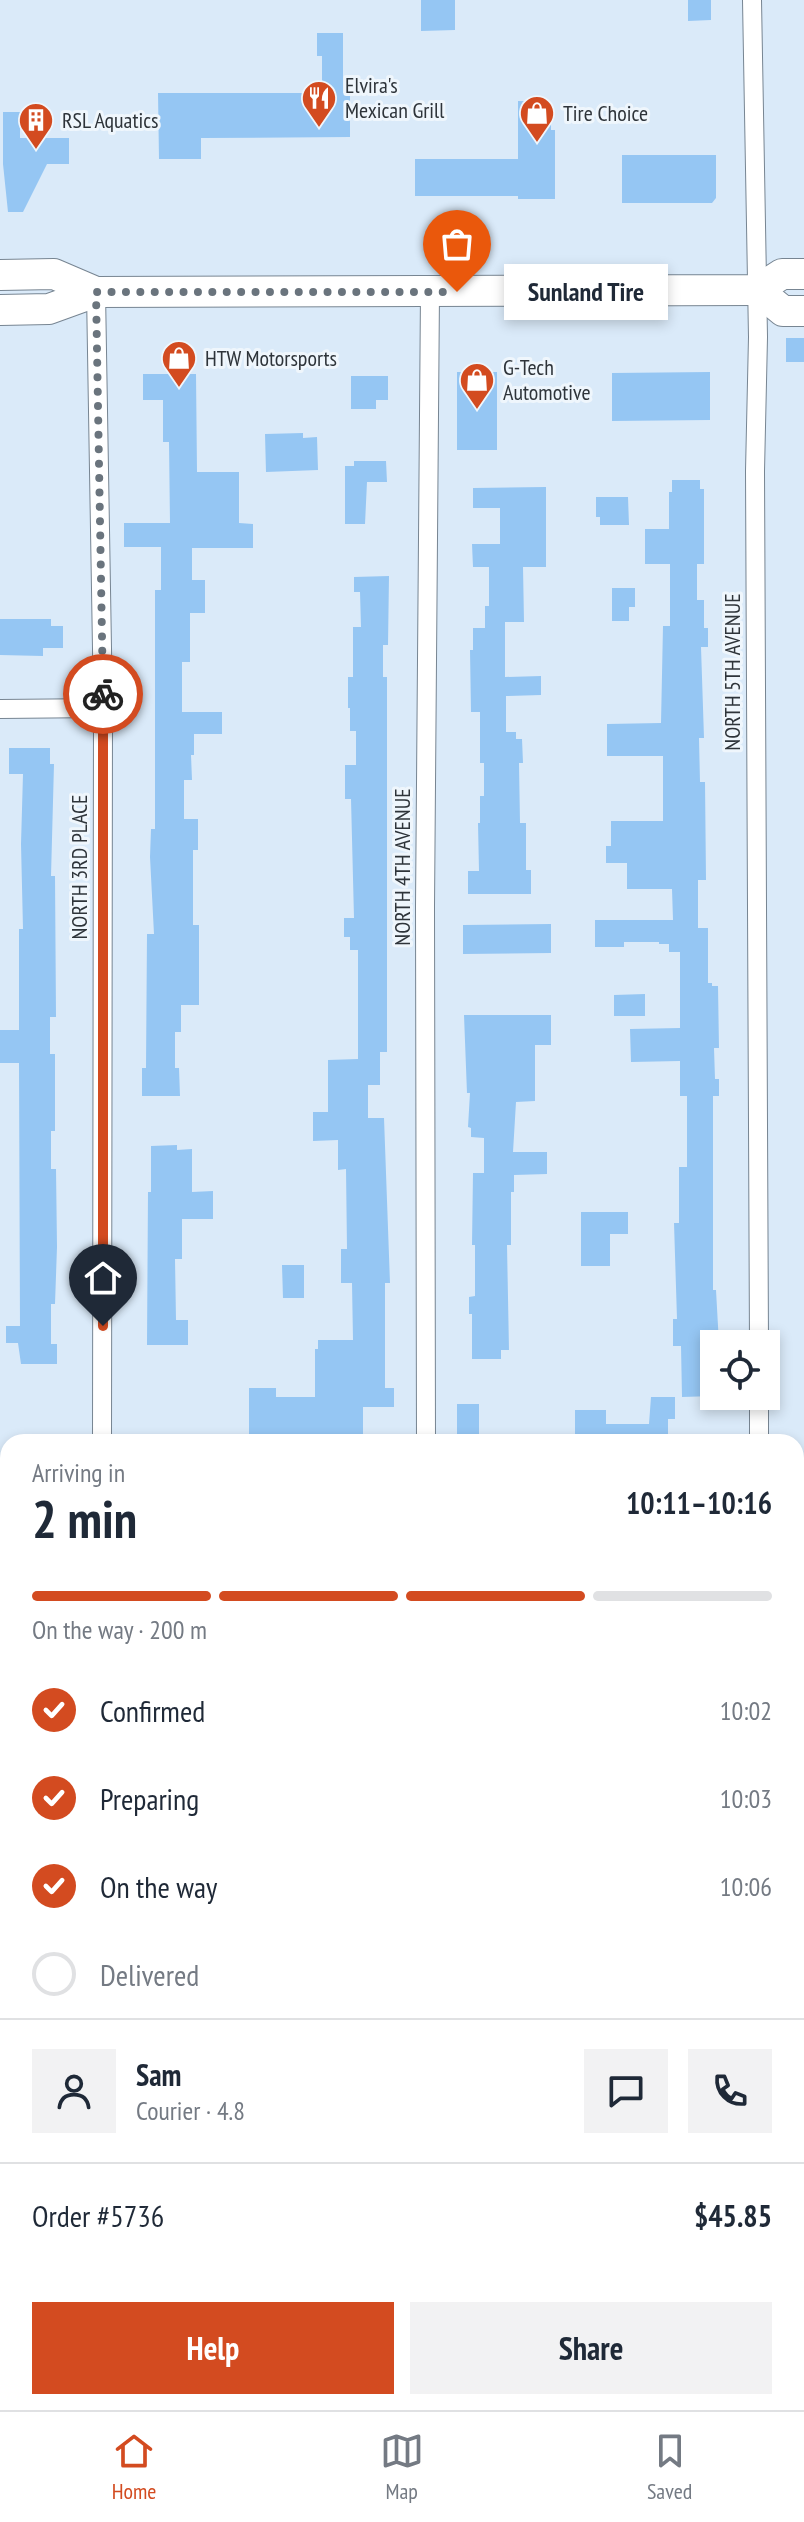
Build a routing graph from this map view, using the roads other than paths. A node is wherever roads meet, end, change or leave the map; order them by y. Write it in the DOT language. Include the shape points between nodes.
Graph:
graph roads {
  1 [pos="752,0"];
  2 [pos="804,274"];
  3 [pos="0,275"];
  4 [pos="757,290"];
  5 [pos="96,292"];
  6 [pos="430,292"];
  7 [pos="0,310"];
  8 [pos="804,311"];
  9 [pos="103,708"];
  10 [pos="0,709"];
  11 [pos="759,1330"];
  12 [pos="759,1410"];
  13 [pos="102,1434"];
  14 [pos="426,1434"];
  15 [pos="759,1434"];
  1 -- 4 [label="street, NORTH 5TH AVENUE"];
  2 -- 4 [label="main road" via="782,274"];
  3 -- 5 [label="main road" via="54,274"];
  4 -- 6 [label="main road"];
  4 -- 8 [label="main road" via="783,311"];
  4 -- 11 [label="street, NORTH 5TH AVENUE"];
  5 -- 6 [label="main road"];
  5 -- 7 [label="main road" via="49,309"];
  5 -- 9 [label="street, NORTH 3RD PLACE"];
  6 -- 14 [label="street, NORTH 4TH AVENUE"];
  9 -- 10 [label="street"];
  9 -- 13 [label="street, NORTH 3RD PLACE"];
  12 -- 15 [label="street"];
}
